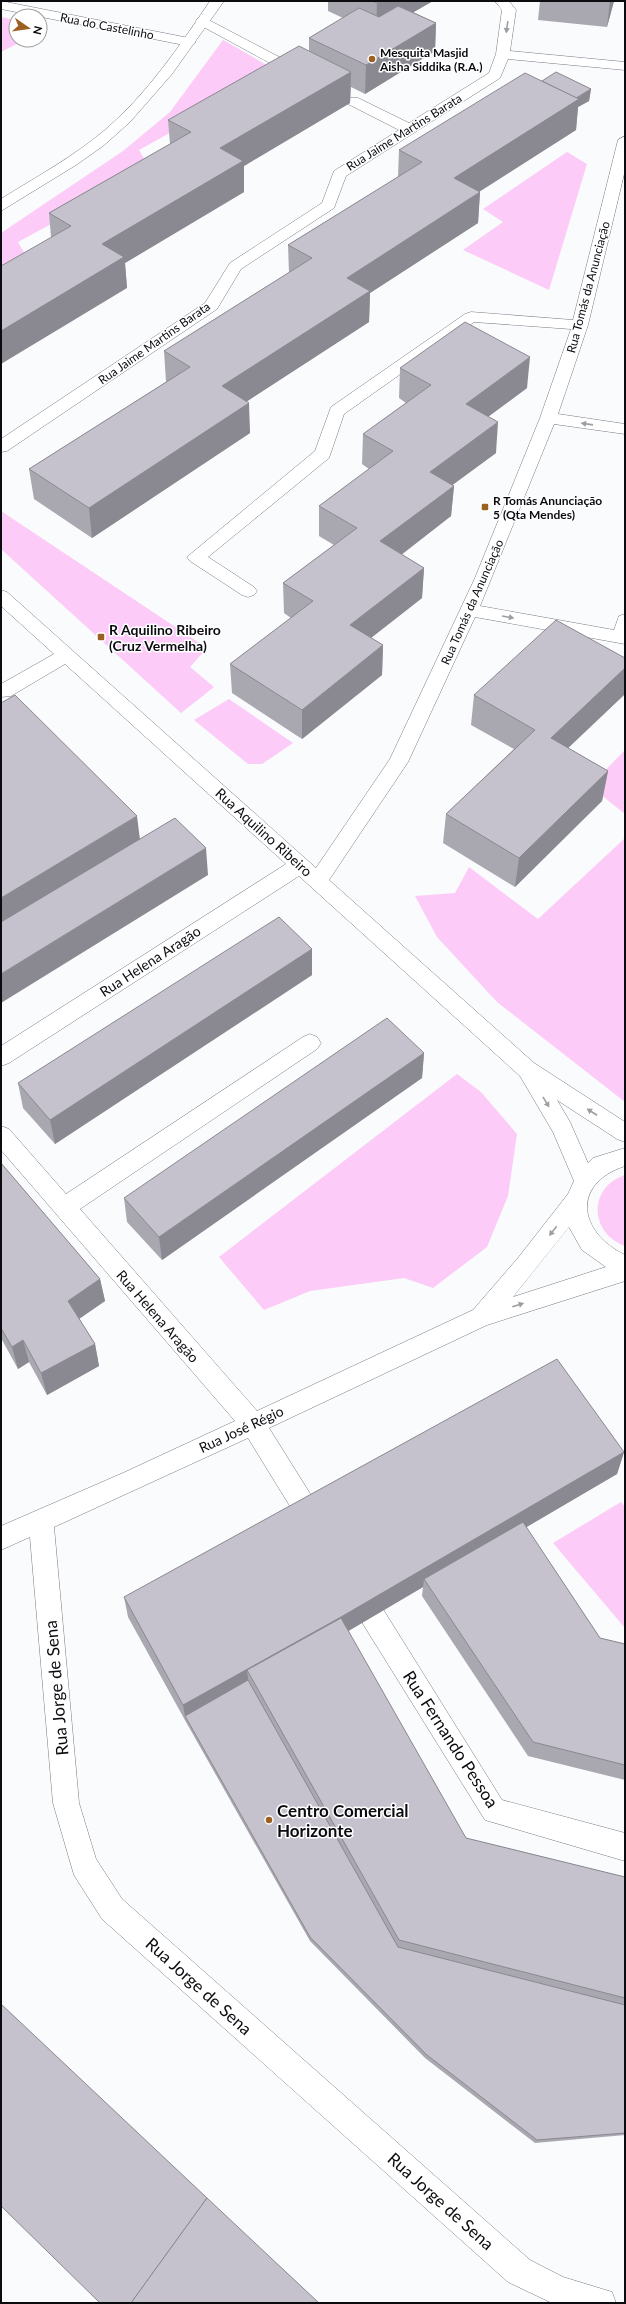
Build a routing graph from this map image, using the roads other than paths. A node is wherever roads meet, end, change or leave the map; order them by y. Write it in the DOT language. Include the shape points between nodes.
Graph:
graph roads {
  1 [pos="217,1"];
  2 [pos="502,1"];
  3 [pos="1,5"];
  4 [pos="202,21"];
  5 [pos="189,42"];
  6 [pos="503,54"];
  7 [pos="625,66"];
  8 [pos="297,72"];
  9 [pos="353,101"];
  10 [pos="409,129"];
  11 [pos="625,140"];
  12 [pos="1,206"];
  13 [pos="580,325"];
  14 [pos="548,418"];
  15 [pos="625,429"];
  16 [pos="1,447"];
  17 [pos="248,591"];
  18 [pos="1,596"];
  19 [pos="469,610"];
  20 [pos="625,620"];
  21 [pos="623,638"];
  22 [pos="67,655"];
  23 [pos="4,691"];
  24 [pos="300,865"];
  25 [pos="318,881"];
  26 [pos="310,1043"];
  27 [pos="1,1057"];
  28 [pos="526,1069"];
  29 [pos="625,1133"];
  30 [pos="1,1135"];
  31 [pos="625,1157"];
  32 [pos="581,1190"];
  33 [pos="64,1208"];
  34 [pos="625,1265"];
  35 [pos="625,1271"];
  36 [pos="481,1317"];
  37 [pos="252,1423"];
  38 [pos="310,1516"];
  39 [pos="41,1519"];
  40 [pos="1,1538"];
  41 [pos="372,1615"];
  42 [pos="625,1847"];
  43 [pos="601,2303"];
  1 -- 4 [label="street"];
  2 -- 6 [label="street, Rua Jaime Martins Barata, one-way" via="509,10"];
  3 -- 5 [label="street, Rua do Castelinho"];
  4 -- 5 [label="street"];
  4 -- 8 [label="street"];
  5 -- 12 [label="street" via="110,134"];
  6 -- 7 [label="street"];
  6 -- 10 [label="street, Rua Jaime Martins Barata" via="495,75"];
  9 -- 10 [label="street"];
  10 -- 16 [label="street, Rua Jaime Martins Barata" via="339,174 329,205 235,266 211,306"];
  11 -- 13 [label="street, Rua Tomás da Anunciação"];
  13 -- 14 [label="street, Rua Tomás da Anunciação"];
  13 -- 17 [label="street" via="471,317 337,411 323,454 196,557"];
  15 -- 14 [label="street, one-way"];
  14 -- 19 [label="street, Rua Tomás da Anunciação"];
  18 -- 22 [label="street, Rua Aquilino Ribeiro"];
  19 -- 21 [label="street, one-way"];
  19 -- 25 [label="street, Rua Tomás da Anunciação" via="398,762"];
  20 -- 21 [label="street"];
  22 -- 23 [label="street"];
  22 -- 24 [label="street, Rua Aquilino Ribeiro"];
  24 -- 25 [label="street, Rua Aquilino Ribeiro"];
  24 -- 27 [label="street, Rua Helena Aragão"];
  25 -- 28 [label="street, Rua Aquilino Ribeiro"];
  26 -- 33 [label="street"];
  29 -- 28 [label="street, Rua Aquilino Ribeiro, one-way"];
  28 -- 32 [label="street, Rua Aquilino Ribeiro, one-way" via="562,1128"];
  30 -- 33 [label="street, Rua Helena Aragão"];
  31 -- 32 [label="street" via="601,1165"];
  32 -- 34 [label="street" via="578,1222 589,1243 609,1260"];
  32 -- 36 [label="street, one-way" via="526,1265"];
  33 -- 37 [label="street, Rua Helena Aragão"];
  36 -- 35 [label="street, Rua José Régio, one-way"];
  36 -- 37 [label="street, Rua José Régio"];
  37 -- 38 [label="street"];
  37 -- 39 [label="street, Rua José Régio" via="132,1481"];
  39 -- 40 [label="street, Rua José Régio"];
  39 -- 43 [label="street, Rua Jorge de Sena" via="66,1803 84,1865 112,1909 519,2271 550,2288 582,2300"];
  41 -- 42 [label="street, Rua Fernando Pessoa" via="494,1811"];
}
